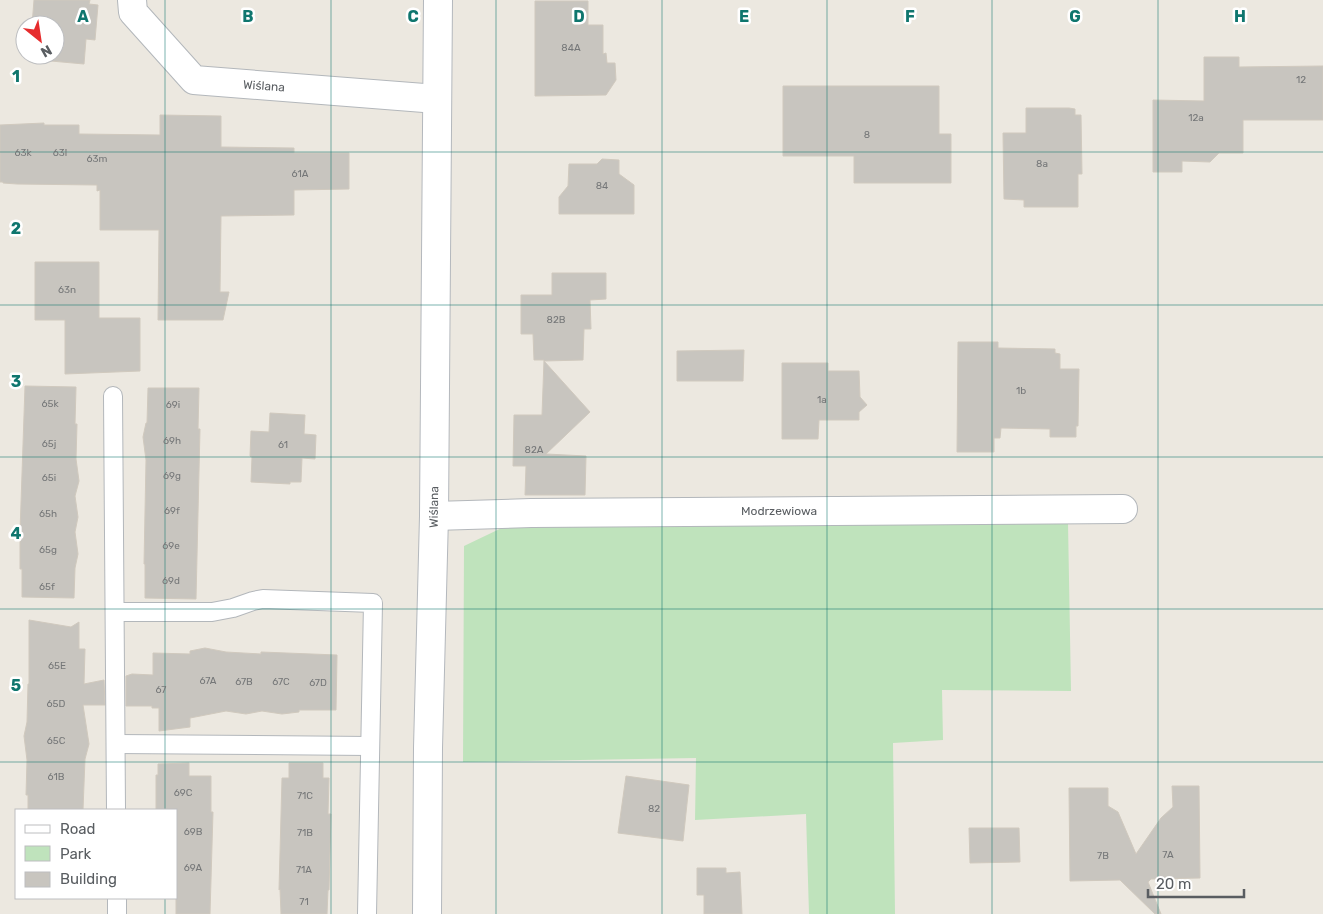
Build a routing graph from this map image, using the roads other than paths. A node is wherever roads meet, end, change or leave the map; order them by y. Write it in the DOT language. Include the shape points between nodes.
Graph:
graph roads {
  1 [pos="132,0"];
  2 [pos="438,0"];
  3 [pos="438,99"];
  4 [pos="113,396"];
  5 [pos="1123,509"];
  6 [pos="434,516"];
  7 [pos="115,612"];
  8 [pos="116,744"];
  9 [pos="370,746"];
  10 [pos="116,809"];
  11 [pos="117,899"];
  12 [pos="117,914"];
  13 [pos="367,914"];
  14 [pos="427,914"];
  1 -- 3 [label="street, Wiślana" via="133,12 194,80"];
  2 -- 3 [label="street, Wiślana"];
  3 -- 6 [label="street, Wiślana"];
  4 -- 7 [label="lane"];
  5 -- 6 [label="street, Modrzewiowa"];
  6 -- 14 [label="street, Wiślana"];
  7 -- 8 [label="lane"];
  7 -- 9 [label="lane" via="221,611 263,599 373,603"];
  8 -- 9 [label="lane"];
  8 -- 10 [label="lane"];
  9 -- 13 [label="lane"];
  11 -- 12 [label="lane"];
}
